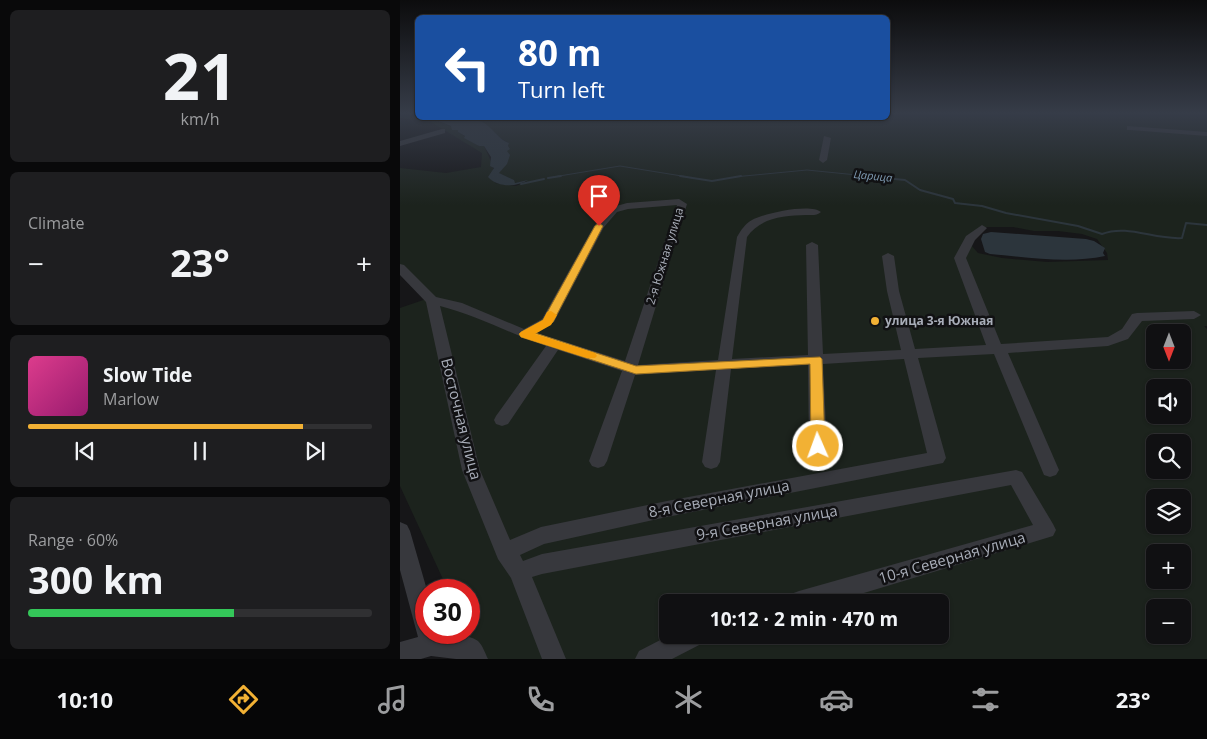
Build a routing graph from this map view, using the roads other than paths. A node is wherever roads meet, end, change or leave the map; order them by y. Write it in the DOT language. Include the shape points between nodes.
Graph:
graph roads {
  1 [pos="826,144"];
  2 [pos="823,160"];
  3 [pos="816,212"];
  4 [pos="982,228"];
  5 [pos="812,245"];
  6 [pos="888,256"];
  7 [pos="401,269"];
  8 [pos="432,300"];
  9 [pos="1194,315"];
  10 [pos="525,334"];
  11 [pos="555,344"];
  12 [pos="999,349"];
  13 [pos="909,355"];
  14 [pos="816,359"];
  15 [pos="726,365"];
  16 [pos="630,368"];
  17 [pos="502,420"];
  18 [pos="818,446"];
  19 [pos="598,461"];
  20 [pos="711,462"];
  21 [pos="1050,470"];
  22 [pos="1016,477"];
  23 [pos="400,531"];
  24 [pos="505,552"];
  25 [pos="519,572"];
  26 [pos="415,587"];
  27 [pos="826,594"];
  28 [pos="415,644"];
  29 [pos="456,644"];
  30 [pos="677,644"];
  31 [pos="400,654"];
  32 [pos="476,659"];
  33 [pos="554,659"];
  34 [pos="647,659"];
  1 -- 2 [label="street"];
  3 -- 15 [label="street" via="768,216 745,230"];
  4 -- 12 [label="street" via="970,238 960,258 993,346"];
  5 -- 14 [label="street"];
  6 -- 13 [label="street"];
  7 -- 8 [label="street"];
  8 -- 10 [label="street" via="457,306"];
  8 -- 24 [label="street, Восточная улица" via="471,470"];
  9 -- 12 [label="street" via="1137,316 1131,329 1119,340"];
  10 -- 11 [label="street"];
  10 -- 16 [label="street, 2-я Южная улица" via="547,322 607,215 620,207 680,202"];
  11 -- 16 [label="street"];
  11 -- 17 [label="street"];
  12 -- 13 [label="street"];
  12 -- 21 [label="street"];
  13 -- 14 [label="street"];
  13 -- 24 [label="street, 8-я Северная улица" via="937,458 541,536"];
  14 -- 15 [label="street"];
  14 -- 18 [label="street"];
  15 -- 16 [label="street"];
  15 -- 20 [label="street"];
  16 -- 19 [label="street"];
  22 -- 25 [label="street, 9-я Северная улица" via="542,564"];
  22 -- 27 [label="street, 10-я Северная улица" via="1046,530"];
  23 -- 26 [label="street"];
  24 -- 25 [label="street, Восточная улица"];
  25 -- 33 [label="street, Восточная улица"];
  28 -- 31 [label="street"];
  29 -- 32 [label="street" via="469,648"];
  30 -- 34 [label="street"];
}
